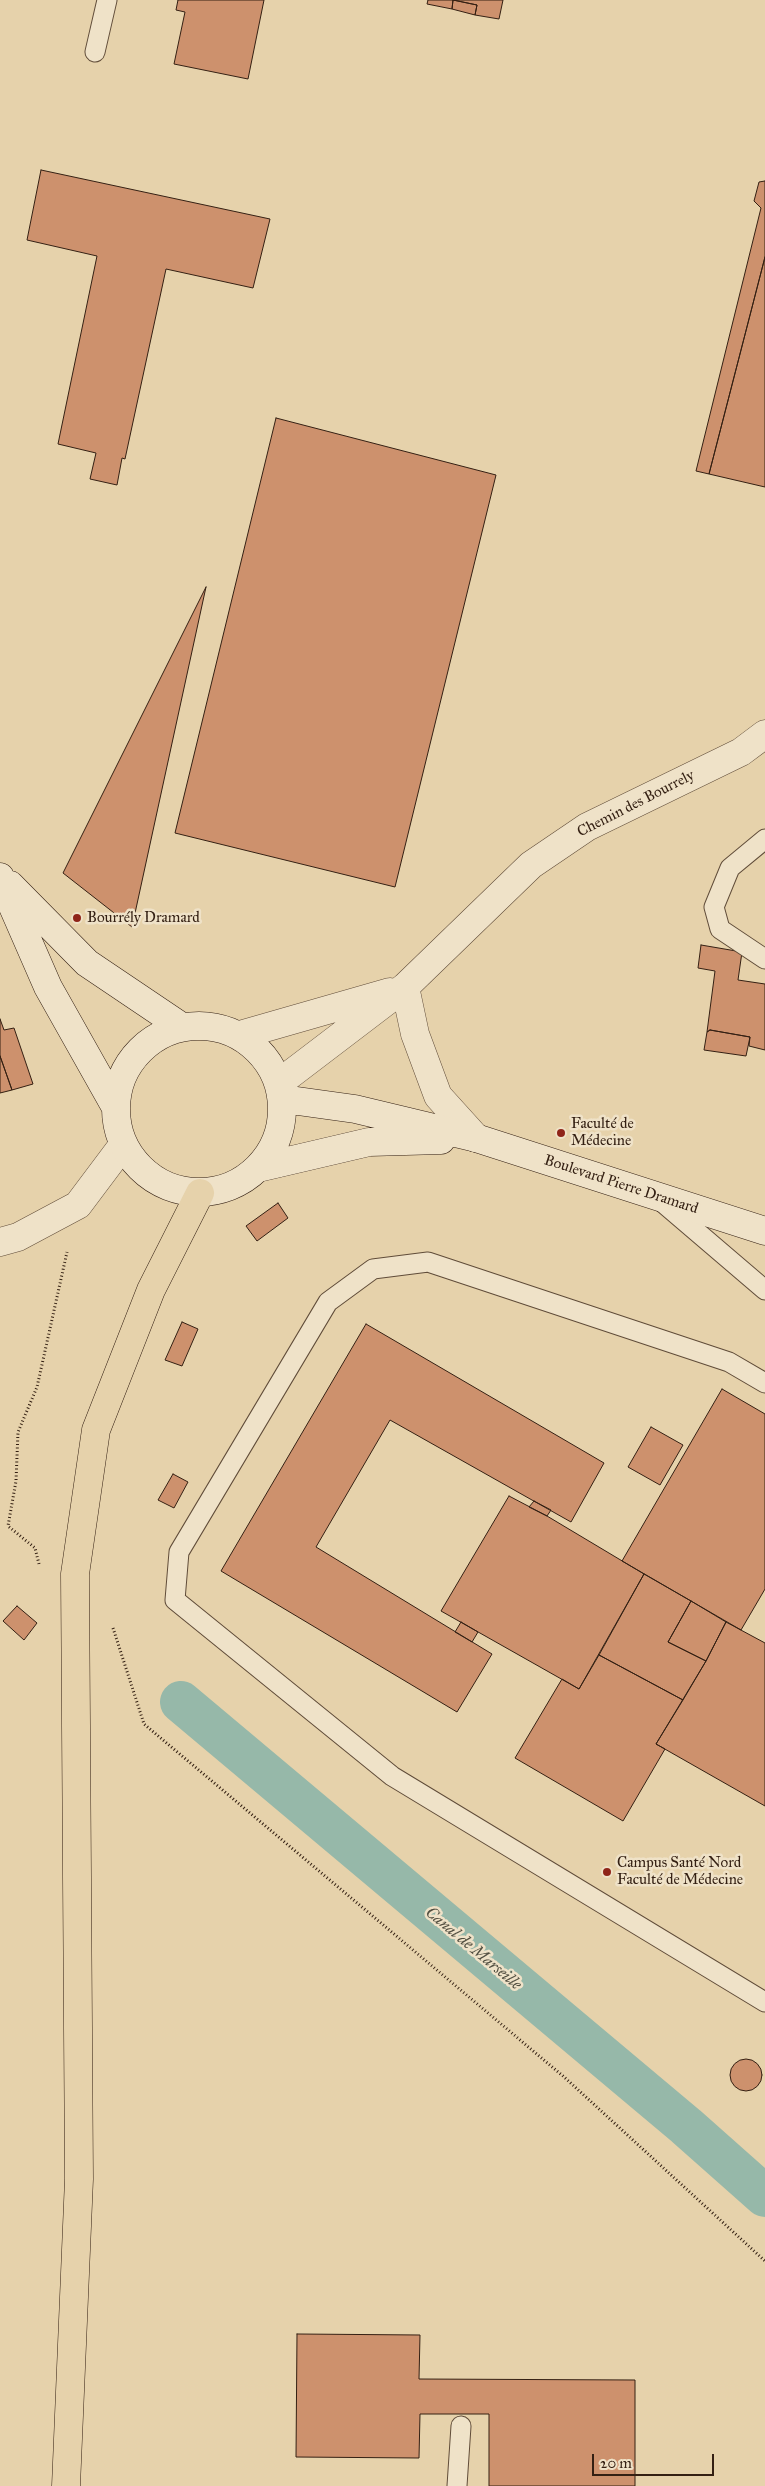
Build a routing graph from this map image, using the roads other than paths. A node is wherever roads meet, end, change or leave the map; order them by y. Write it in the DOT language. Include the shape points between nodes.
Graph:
graph roads {
  1 [pos="107,0"];
  2 [pos="95,52"];
  3 [pos="765,734"];
  4 [pos="765,839"];
  5 [pos="0,876"];
  6 [pos="765,958"];
  7 [pos="406,987"];
  8 [pos="182,1026"];
  9 [pos="240,1035"];
  10 [pos="281,1091"];
  11 [pos="115,1106"];
  12 [pos="476,1138"];
  13 [pos="123,1145"];
  14 [pos="258,1168"];
  15 [pos="200,1193"];
  16 [pos="656,1196"];
  17 [pos="765,1232"];
  18 [pos="0,1242"];
  19 [pos="765,1290"];
  20 [pos="765,1383"];
  21 [pos="765,2002"];
  22 [pos="461,2426"];
  23 [pos="66,2486"];
  24 [pos="457,2486"];
  1 -- 2 [label="lane"];
  3 -- 7 [label="street, Chemin des Bourrely" via="741,752 587,827 531,864"];
  4 -- 6 [label="lane" via="730,868 714,907 720,930"];
  5 -- 8 [label="street" via="87,963"];
  5 -- 11 [label="street" via="48,986"];
  7 -- 9 [label="street, Chemin des Bourrely"];
  7 -- 10 [label="street, Chemin des Bourrely"];
  7 -- 12 [label="street" via="415,1034 438,1096"];
  8 -- 9 [label="street" via="212,1026"];
  8 -- 11 [label="street" via="148,1042 142,1049 124,1071"];
  9 -- 10 [label="street" via="264,1056"];
  10 -- 12 [label="street, Boulevard Pierre Dramard"];
  10 -- 14 [label="street" via="279,1136"];
  11 -- 13 [label="street"];
  12 -- 14 [label="street, Boulevard Pierre Dramard" via="369,1142"];
  12 -- 16 [label="street, Boulevard Pierre Dramard"];
  13 -- 15 [label="street" via="142,1170 169,1187"];
  13 -- 18 [label="street" via="78,1205 18,1237"];
  14 -- 15 [label="street" via="232,1186"];
  15 -- 23 [label="highway" via="151,1290 96,1430 75,1574 79,2179"];
  16 -- 17 [label="street, Boulevard Pierre Dramard"];
  16 -- 19 [label="lane"];
  20 -- 21 [label="lane" via="729,1362 428,1262 373,1269 328,1302 313,1327 179,1552 175,1600 392,1776"];
  22 -- 24 [label="lane"];
}
